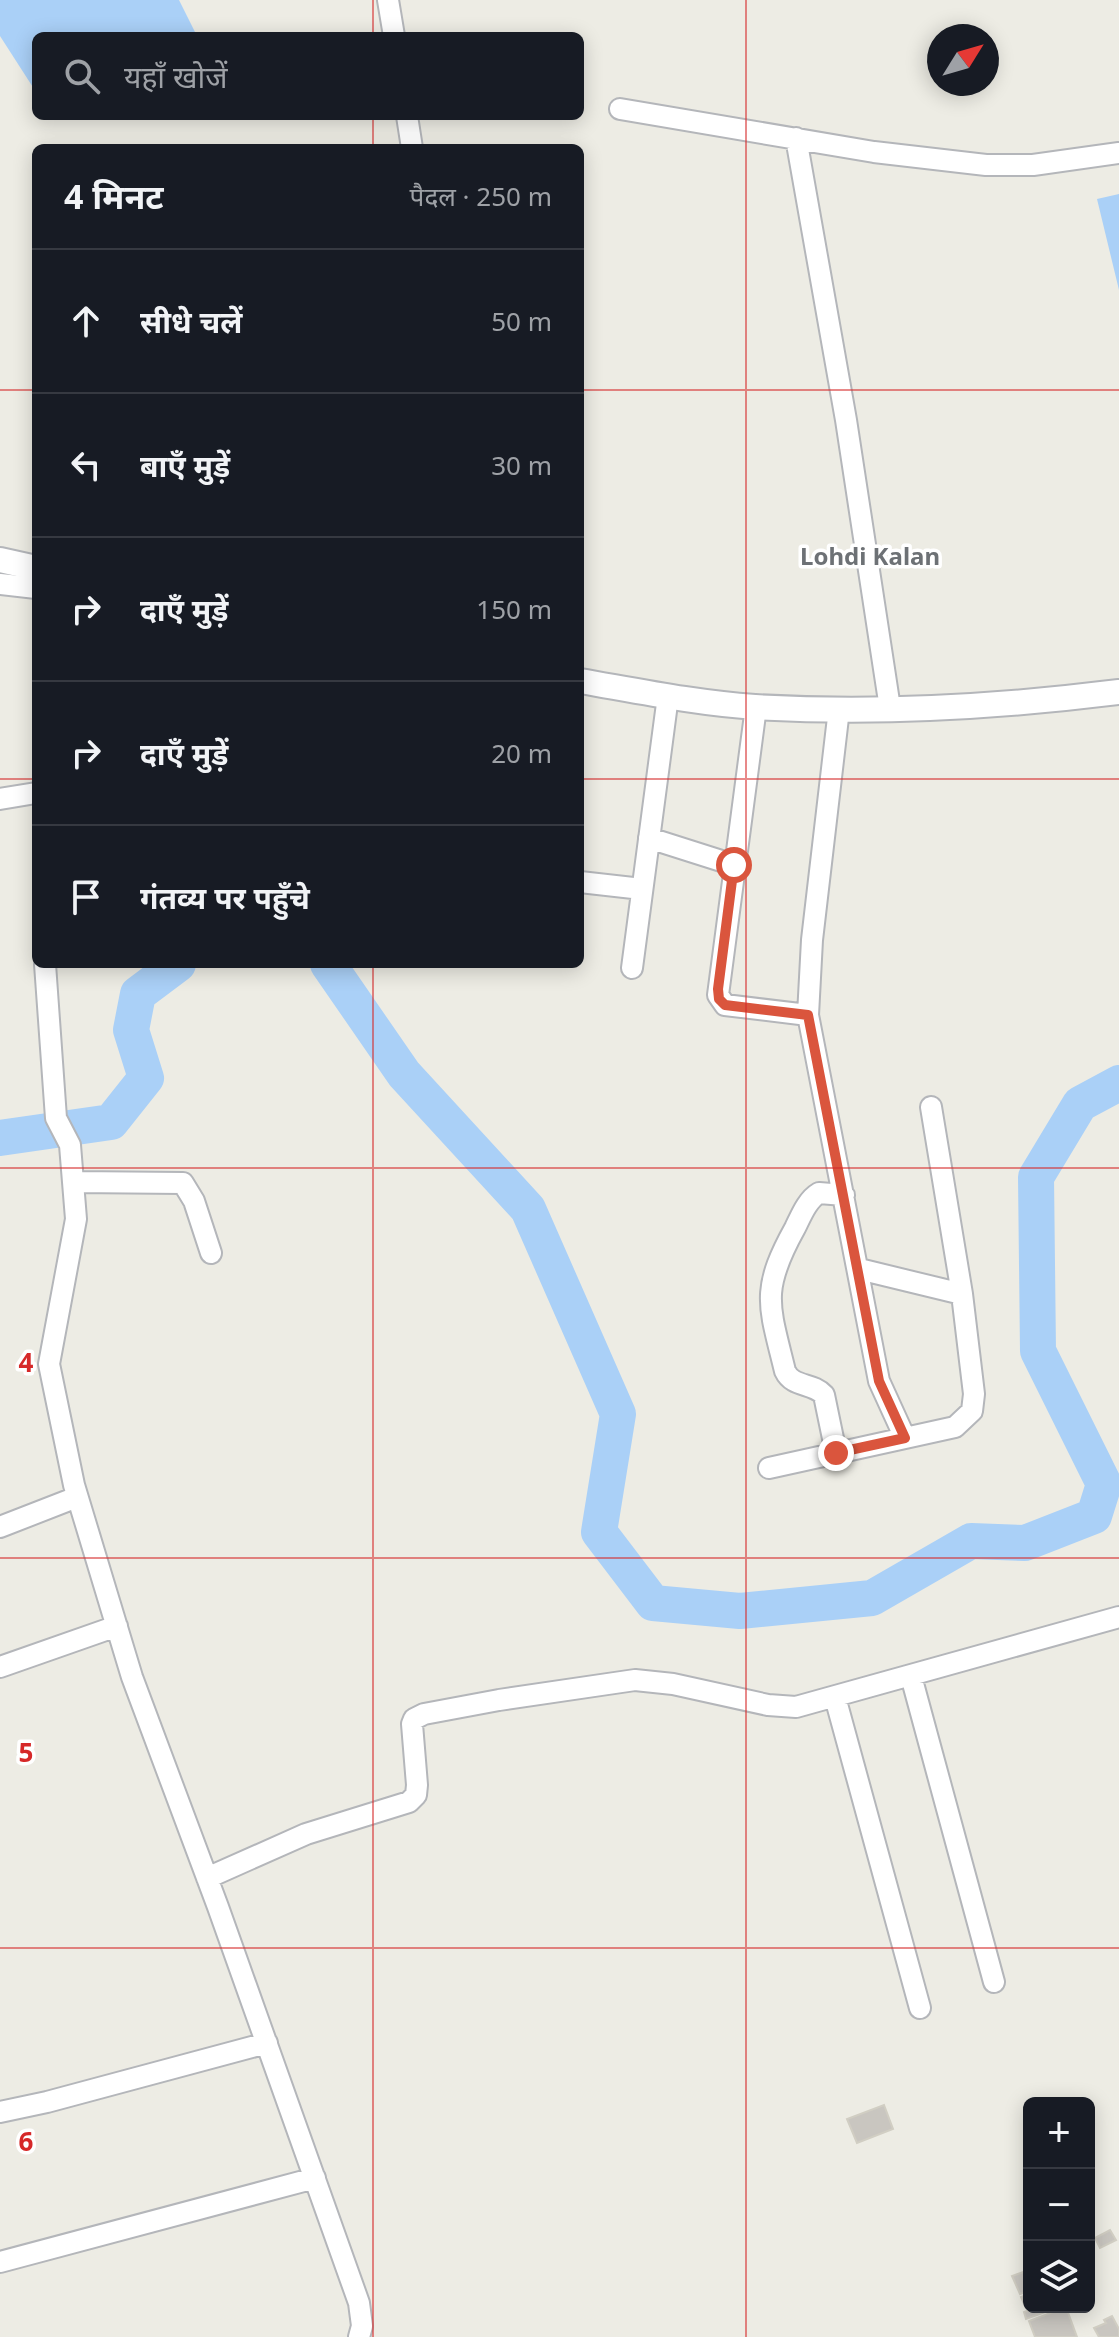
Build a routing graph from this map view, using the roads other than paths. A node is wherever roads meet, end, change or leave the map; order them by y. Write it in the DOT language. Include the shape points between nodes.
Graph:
graph roads {
  1 [pos="388,0"];
  2 [pos="393,32"];
  3 [pos="620,109"];
  4 [pos="408,120"];
  5 [pos="796,138"];
  6 [pos="411,144"];
  7 [pos="1119,153"];
  8 [pos="0,560"];
  9 [pos="32,567"];
  10 [pos="0,584"];
  11 [pos="32,588"];
  12 [pos="584,682"];
  13 [pos="1119,692"];
  14 [pos="668,696"];
  15 [pos="756,707"];
  16 [pos="890,708"];
  17 [pos="839,709"];
  18 [pos="32,794"];
  19 [pos="0,799"];
  20 [pos="649,838"];
  21 [pos="734,865"];
  22 [pos="584,882"];
  23 [pos="642,889"];
  24 [pos="45,968"];
  25 [pos="632,968"];
  26 [pos="808,1015"];
  27 [pos="931,1107"];
  28 [pos="74,1182"];
  29 [pos="844,1195"];
  30 [pos="211,1253"];
  31 [pos="859,1269"];
  32 [pos="962,1294"];
  33 [pos="905,1438"];
  34 [pos="836,1453"];
  35 [pos="769,1468"];
  36 [pos="77,1497"];
  37 [pos="0,1527"];
  38 [pos="1119,1617"];
  39 [pos="117,1626"];
  40 [pos="0,1667"];
  41 [pos="911,1676"];
  42 [pos="835,1697"];
  43 [pos="207,1878"];
  44 [pos="994,1982"];
  45 [pos="920,2008"];
  46 [pos="267,2043"];
  47 [pos="0,2112"];
  48 [pos="315,2178"];
  49 [pos="0,2262"];
  50 [pos="359,2337"];
  1 -- 2 [label="street"];
  3 -- 5 [label="street"];
  4 -- 6 [label="street"];
  5 -- 7 [label="street" via="986,165 1033,165"];
  5 -- 16 [label="street"];
  8 -- 9 [label="street"];
  10 -- 11 [label="street"];
  12 -- 14 [label="street"];
  13 -- 16 [label="street"];
  14 -- 15 [label="street"];
  14 -- 20 [label="street"];
  15 -- 17 [label="street"];
  15 -- 21 [label="street"];
  16 -- 17 [label="street"];
  17 -- 26 [label="street"];
  18 -- 19 [label="street"];
  20 -- 21 [label="street"];
  20 -- 23 [label="street"];
  21 -- 26 [label="street" via="719,999 725,1005"];
  22 -- 23 [label="street"];
  23 -- 25 [label="street"];
  24 -- 28 [label="street" via="56,1118 70,1145"];
  26 -- 29 [label="street"];
  27 -- 32 [label="street"];
  28 -- 30 [label="street" via="183,1183"];
  28 -- 36 [label="street" via="74,1244 49,1364"];
  29 -- 31 [label="street"];
  29 -- 34 [label="street" via="819,1193 809,1201 779,1257 769,1299 785,1371 791,1381 824,1395"];
  31 -- 32 [label="street"];
  31 -- 33 [label="street" via="879,1381"];
  32 -- 33 [label="street" via="972,1411 955,1427"];
  33 -- 34 [label="street"];
  34 -- 35 [label="street"];
  36 -- 37 [label="street"];
  36 -- 39 [label="street"];
  38 -- 41 [label="street"];
  39 -- 40 [label="street"];
  39 -- 43 [label="street"];
  41 -- 42 [label="street"];
  41 -- 44 [label="street"];
  42 -- 43 [label="street" via="784,1707 635,1680 424,1714 412,1724 417,1791 409,1802 306,1834"];
  42 -- 45 [label="street"];
  43 -- 46 [label="street"];
  46 -- 47 [label="street"];
  46 -- 48 [label="street"];
  48 -- 49 [label="street"];
  48 -- 50 [label="street" via="359,2303"];
}
